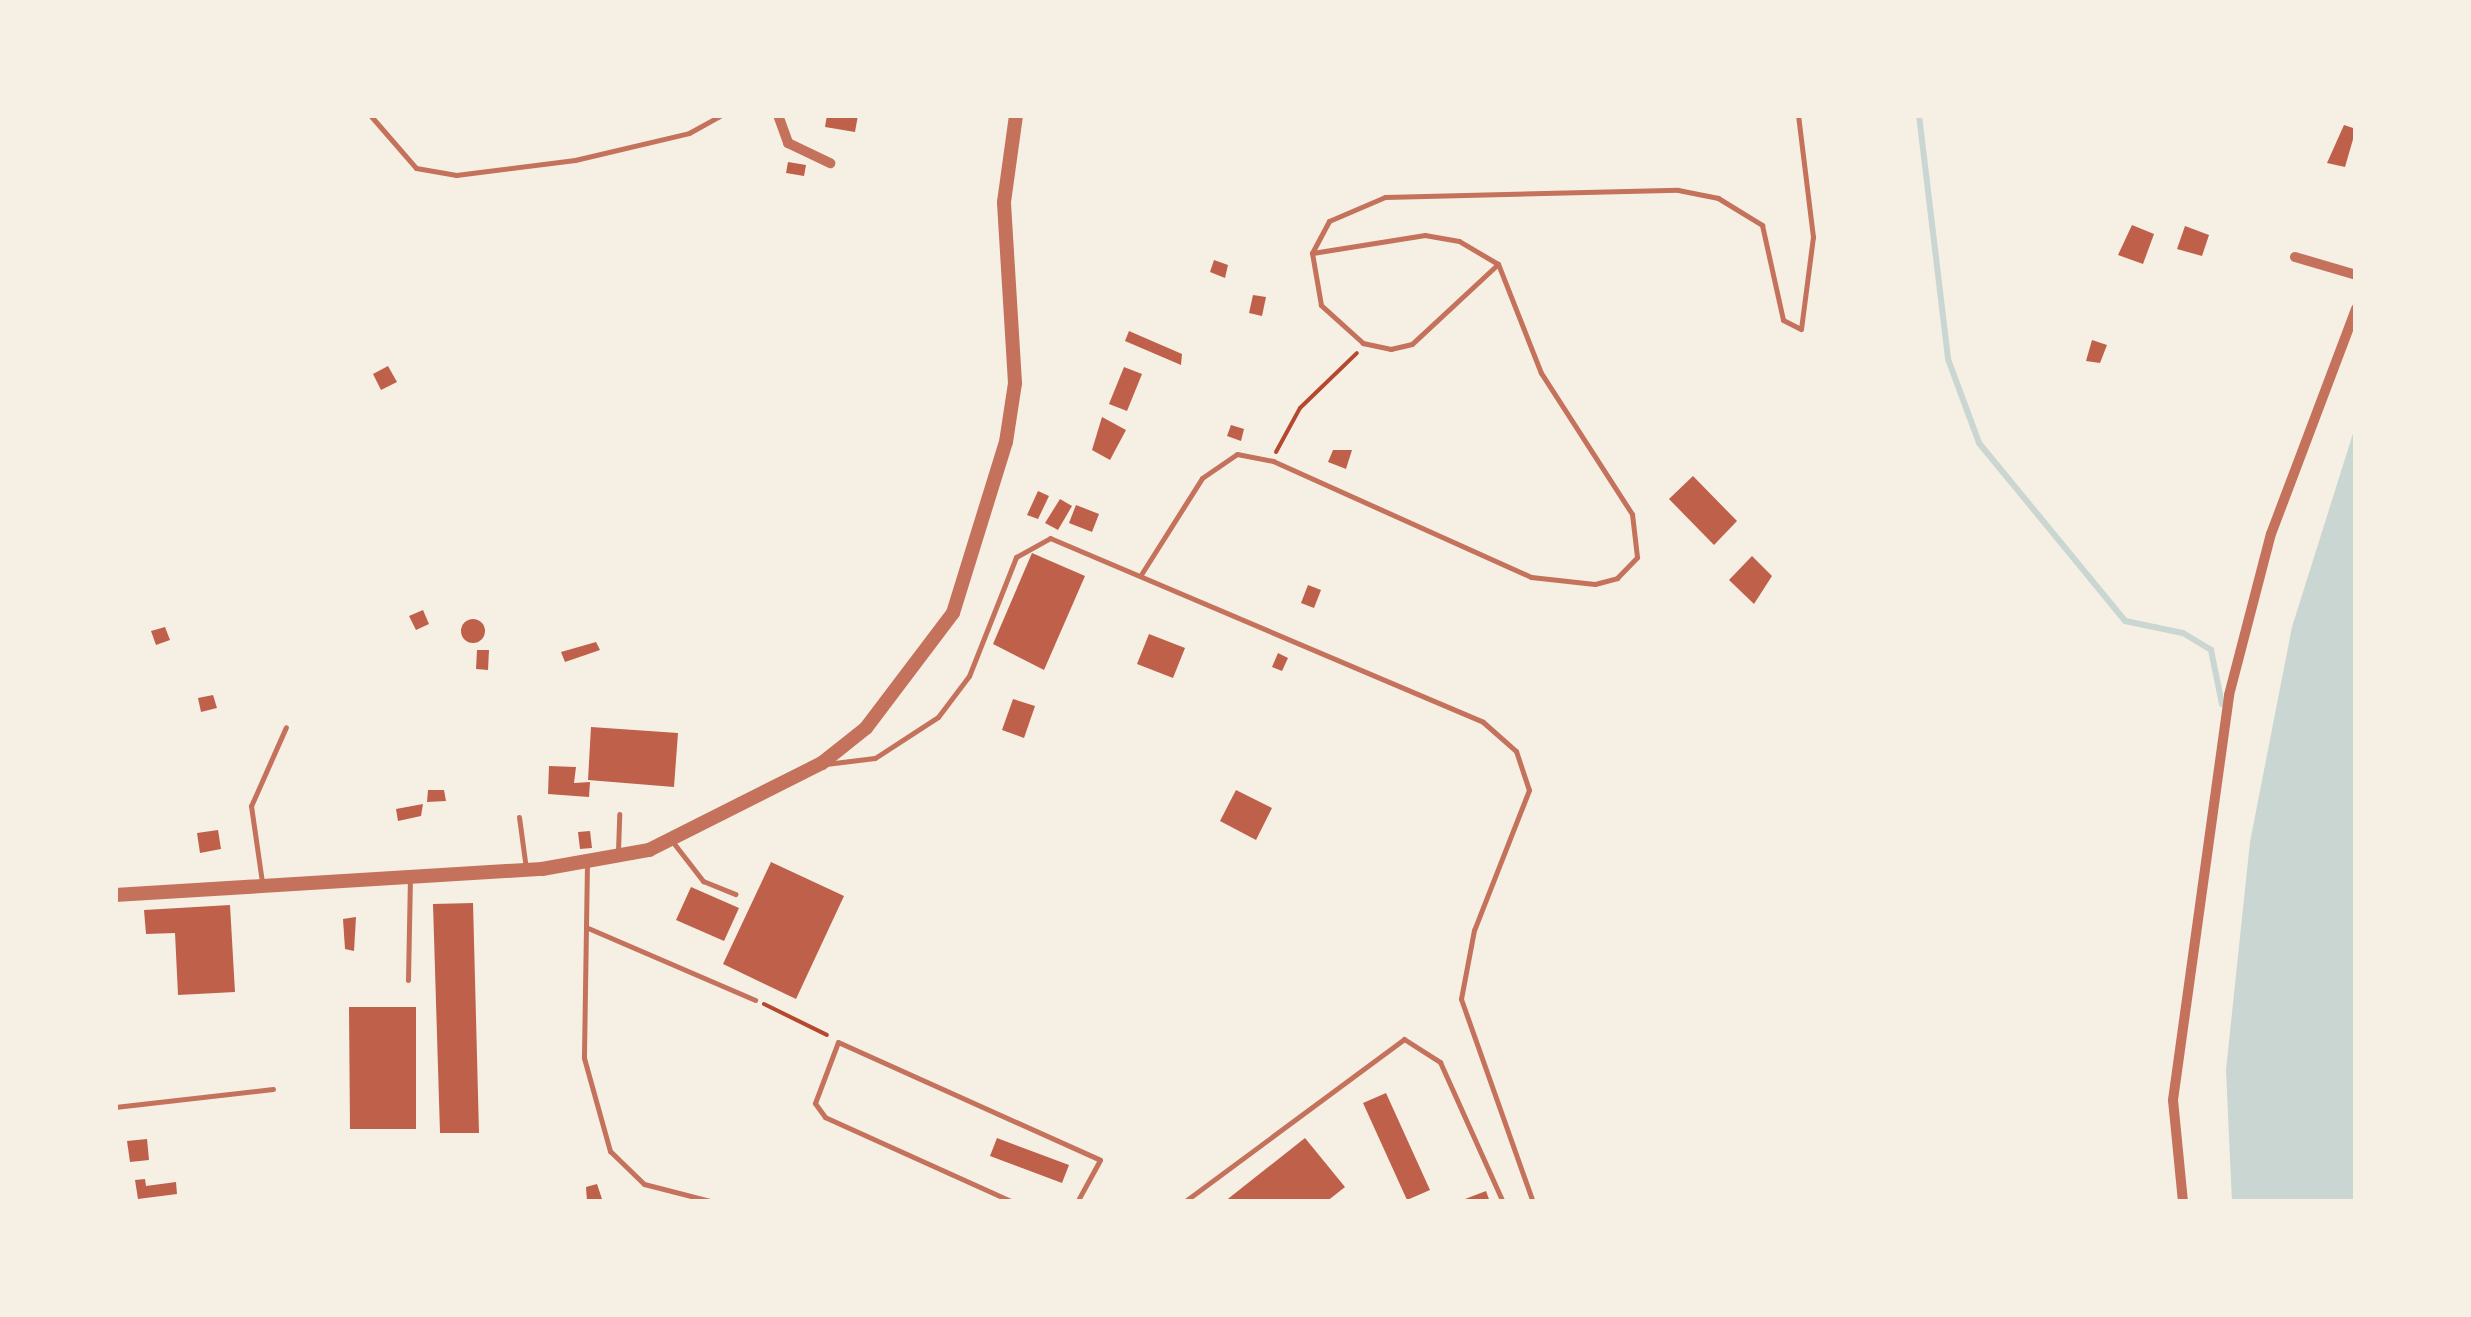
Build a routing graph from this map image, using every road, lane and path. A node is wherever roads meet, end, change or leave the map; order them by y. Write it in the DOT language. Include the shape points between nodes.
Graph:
graph roads {
  1 [pos="370,115"];
  2 [pos="722,115"];
  3 [pos="778,115"];
  4 [pos="1016,115"];
  5 [pos="1798,115"];
  6 [pos="830,163"];
  7 [pos="1312,252"];
  8 [pos="2295,257"];
  9 [pos="1498,264"];
  10 [pos="2356,275"];
  11 [pos="2356,309"];
  12 [pos="1363,343"];
  13 [pos="1273,461"];
  14 [pos="1142,573"];
  15 [pos="286,726"];
  16 [pos="822,764"];
  17 [pos="619,814"];
  18 [pos="519,818"];
  19 [pos="672,841"];
  20 [pos="618,856"];
  21 [pos="587,863"];
  22 [pos="526,870"];
  23 [pos="410,876"];
  24 [pos="263,885"];
  25 [pos="734,894"];
  26 [pos="115,895"];
  27 [pos="588,928"];
  28 [pos="408,980"];
  29 [pos="755,1000"];
  30 [pos="838,1042"];
  31 [pos="272,1089"];
  32 [pos="115,1107"];
  33 [pos="714,1202"];
  34 [pos="1013,1202"];
  35 [pos="1077,1202"];
  36 [pos="1184,1202"];
  37 [pos="1503,1202"];
  38 [pos="1533,1202"];
  39 [pos="2183,1202"];
  1 -- 2 [label="lane" via="416,168 456,175 575,160 689,132"];
  3 -- 6 [label="street" via="788,143"];
  4 -- 16 [label="street" via="1004,202 1012,409 973,559 910,680"];
  5 -- 7 [label="lane" via="1813,238 1801,329 1779,307 1762,225 1718,198 1678,190 1385,197 1330,221"];
  7 -- 9 [label="lane" via="1425,235 1459,241"];
  7 -- 12 [label="lane" via="1321,305"];
  8 -- 10 [label="street"];
  9 -- 12 [label="lane" via="1412,344"];
  9 -- 13 [label="lane" via="1541,373 1632,514 1640,540 1630,570 1594,584 1518,573"];
  11 -- 39 [label="street" via="2271,534 2229,695 2173,1100"];
  12 -- 13 [label="path" via="1300,408"];
  13 -- 14 [label="lane" via="1237,454 1215,463"];
  14 -- 16 [label="lane" via="1066,541 1024,546 952,703 874,758"];
  14 -- 38 [label="lane" via="1453,706 1498,732 1529,771 1522,815 1474,930 1461,999"];
  15 -- 24 [label="lane" via="252,806"];
  16 -- 19 [label="street"];
  17 -- 20 [label="lane"];
  18 -- 22 [label="lane"];
  19 -- 20 [label="street"];
  19 -- 25 [label="lane" via="704,881"];
  20 -- 21 [label="street"];
  21 -- 22 [label="street"];
  21 -- 27 [label="lane"];
  22 -- 23 [label="street"];
  23 -- 24 [label="street"];
  23 -- 28 [label="lane"];
  24 -- 26 [label="street"];
  27 -- 29 [label="lane"];
  27 -- 33 [label="lane" via="584,1058 610,1152 644,1184"];
  29 -- 30 [label="path"];
  30 -- 34 [label="lane" via="815,1103 824,1117"];
  30 -- 35 [label="lane" via="1100,1160"];
  31 -- 32 [label="lane"];
  36 -- 37 [label="lane" via="1404,1040 1440,1062"];
}
